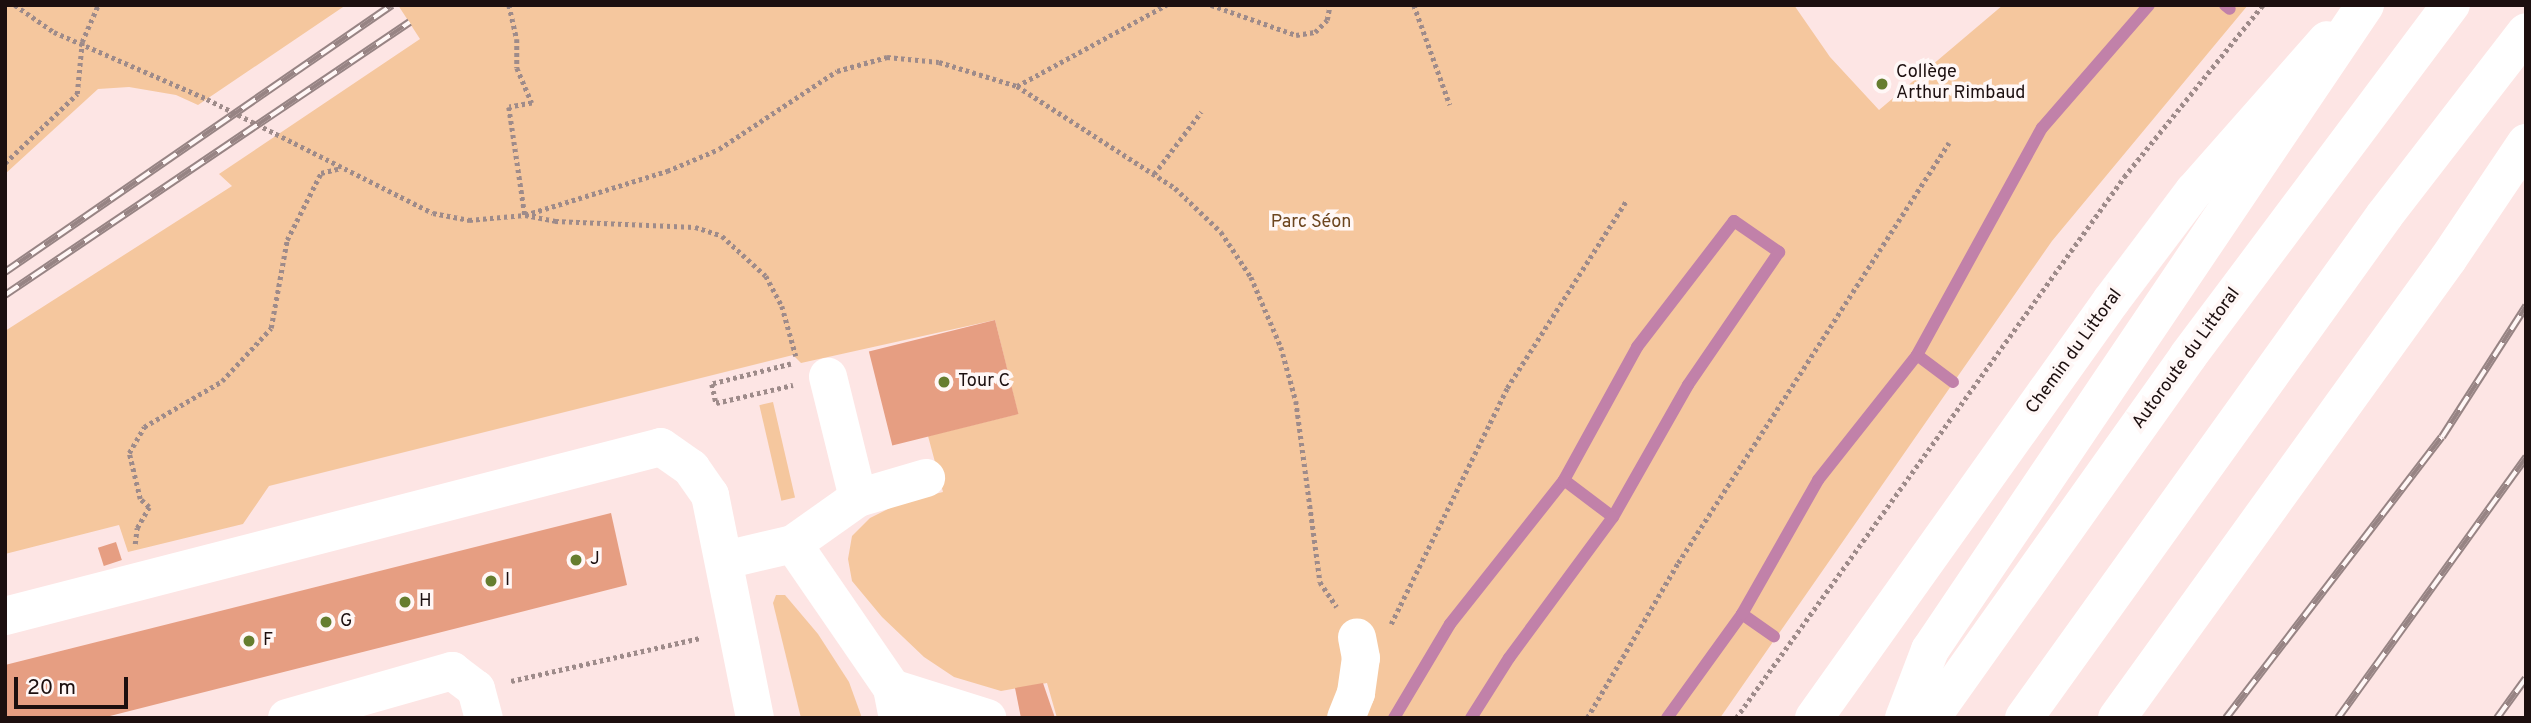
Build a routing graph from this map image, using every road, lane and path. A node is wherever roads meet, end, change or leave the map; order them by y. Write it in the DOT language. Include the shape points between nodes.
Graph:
graph roads {
  1 [pos="15,5"];
  2 [pos="98,5"];
  3 [pos="509,5"];
  4 [pos="1166,5"];
  5 [pos="1211,5"];
  6 [pos="1330,5"];
  7 [pos="1414,5"];
  8 [pos="2263,5"];
  9 [pos="2359,5"];
  10 [pos="2365,5"];
  11 [pos="2451,5"];
  12 [pos="2526,32"];
  13 [pos="82,42"];
  14 [pos="1017,86"];
  15 [pos="1450,105"];
  16 [pos="1201,112"];
  17 [pos="1949,143"];
  18 [pos="2526,143"];
  19 [pos="5,163"];
  20 [pos="342,167"];
  21 [pos="1154,174"];
  22 [pos="1626,201"];
  23 [pos="525,215"];
  24 [pos="828,377"];
  25 [pos="926,478"];
  26 [pos="858,498"];
  27 [pos="793,544"];
  28 [pos="725,560"];
  29 [pos="130,584"];
  30 [pos="5,616"];
  31 [pos="739,629"];
  32 [pos="1372,634"];
  33 [pos="480,703"];
  34 [pos="895,703"];
  35 [pos="287,718"];
  36 [pos="755,718"];
  37 [pos="987,718"];
  38 [pos="1346,718"];
  39 [pos="1587,718"];
  40 [pos="1736,718"];
  41 [pos="1814,718"];
  42 [pos="1904,718"];
  43 [pos="1931,718"];
  44 [pos="2024,718"];
  45 [pos="2118,718"];
  1 -- 13 [label="path" via="54,32"];
  2 -- 13 [label="path"];
  3 -- 23 [label="path" via="517,39 517,68 532,103 509,107"];
  4 -- 14 [label="path"];
  5 -- 6 [label="path" via="1296,35 1315,32 1327,20"];
  7 -- 15 [label="path"];
  8 -- 40 [label="path" via="2109,197"];
  9 -- 41 [label="main road, Chemin du Littoral" via="2186,202"];
  10 -- 42 [label="main road" via="1930,650"];
  11 -- 43 [label="main road, Autoroute du Littoral" via="2188,356"];
  12 -- 44 [label="main road" via="2376,227"];
  13 -- 19 [label="path" via="77,94"];
  13 -- 20 [label="path"];
  14 -- 21 [label="path"];
  14 -- 23 [label="path" via="939,62 887,57 837,71 719,149 667,171"];
  16 -- 21 [label="path"];
  17 -- 39 [label="path" via="1678,563"];
  18 -- 45 [label="main road" via="2448,259"];
  20 -- 23 [label="path" via="433,213 469,220"];
  20 -- 29 [label="path" via="321,173 287,240 271,328 222,382 144,427 129,453 140,499 149,507 137,527"];
  21 -- 32 [label="path" via="1221,232 1251,277 1281,347 1296,401 1320,582"];
  22 -- 32 [label="path" via="1507,388"];
  23 -- 24 [label="path" via="555,221 695,227 722,236 743,252 766,276 782,306 797,362 712,384 716,403"];
  24 -- 26 [label="main road"];
  25 -- 26 [label="main road"];
  26 -- 27 [label="main road"];
  27 -- 28 [label="main road"];
  27 -- 34 [label="main road"];
  28 -- 29 [label="main road" via="710,495 691,468 661,447"];
  28 -- 31 [label="main road"];
  29 -- 30 [label="main road"];
  31 -- 33 [label="path"];
  31 -- 36 [label="main road"];
  32 -- 38 [label="main road"];
  33 -- 35 [label="main road" via="452,671"];
  34 -- 37 [label="main road"];
}
